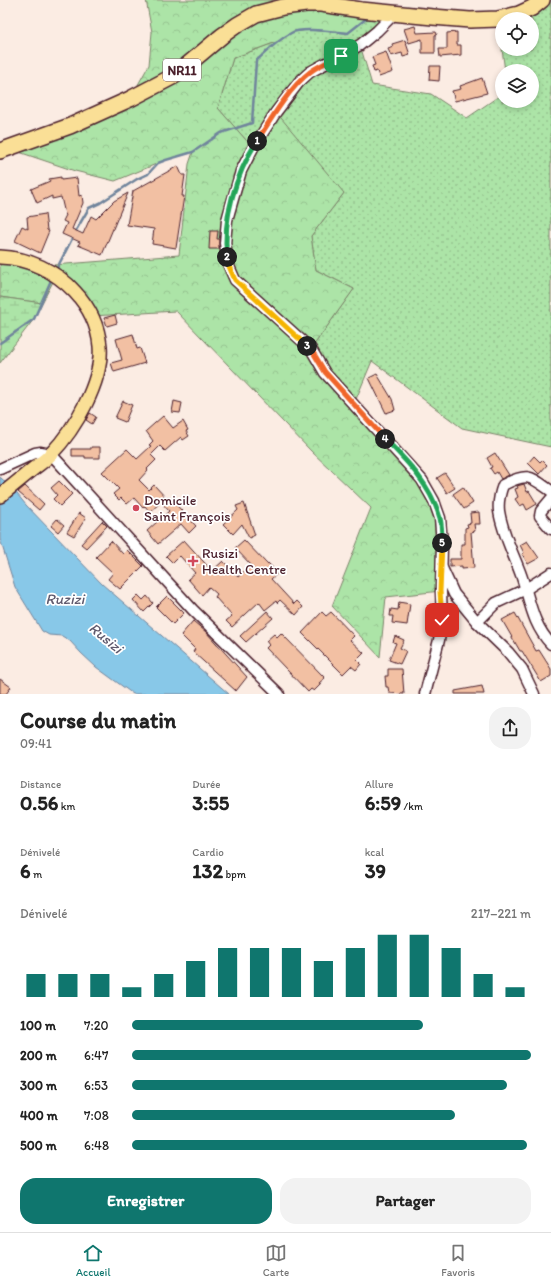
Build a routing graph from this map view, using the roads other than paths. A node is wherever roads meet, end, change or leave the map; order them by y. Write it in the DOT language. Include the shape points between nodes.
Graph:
graph roads {
  1 [pos="542,0"];
  2 [pos="354,4"];
  3 [pos="388,12"];
  4 [pos="0,151"];
  5 [pos="0,257"];
  6 [pos="51,454"];
  7 [pos="0,469"];
  8 [pos="551,491"];
  9 [pos="0,496"];
  10 [pos="551,499"];
  11 [pos="551,529"];
  12 [pos="441,566"];
  13 [pos="551,573"];
  14 [pos="526,589"];
  15 [pos="476,622"];
  16 [pos="551,644"];
  17 [pos="279,694"];
  18 [pos="425,694"];
  19 [pos="534,694"];
  1 -- 3 [label="highway, NR11" via="519,14 498,19 470,20"];
  2 -- 3 [label="highway, NR11"];
  2 -- 4 [label="highway, NR11" via="306,4 256,14 237,24 174,76 70,126"];
  3 -- 12 [label="street" via="377,30 360,45 310,72 276,112 241,171 227,220 225,243 228,264 235,280 311,349 325,372 422,480 440,518"];
  5 -- 6 [label="main road" via="41,266 56,276 83,301 95,323 100,346 99,368 84,407 72,428"];
  6 -- 7 [label="street" via="41,452"];
  6 -- 9 [label="main road"];
  6 -- 17 [label="street" via="193,610"];
  8 -- 14 [label="street" via="531,477 524,476 503,484 500,493 499,510 502,522"];
  10 -- 11 [label="street" via="540,516"];
  12 -- 15 [label="street" via="454,594"];
  12 -- 18 [label="street" via="442,620"];
  13 -- 14 [label="street"];
  14 -- 15 [label="street" via="496,602"];
  14 -- 16 [label="street" via="535,620"];
  15 -- 19 [label="street" via="522,669"];
}
